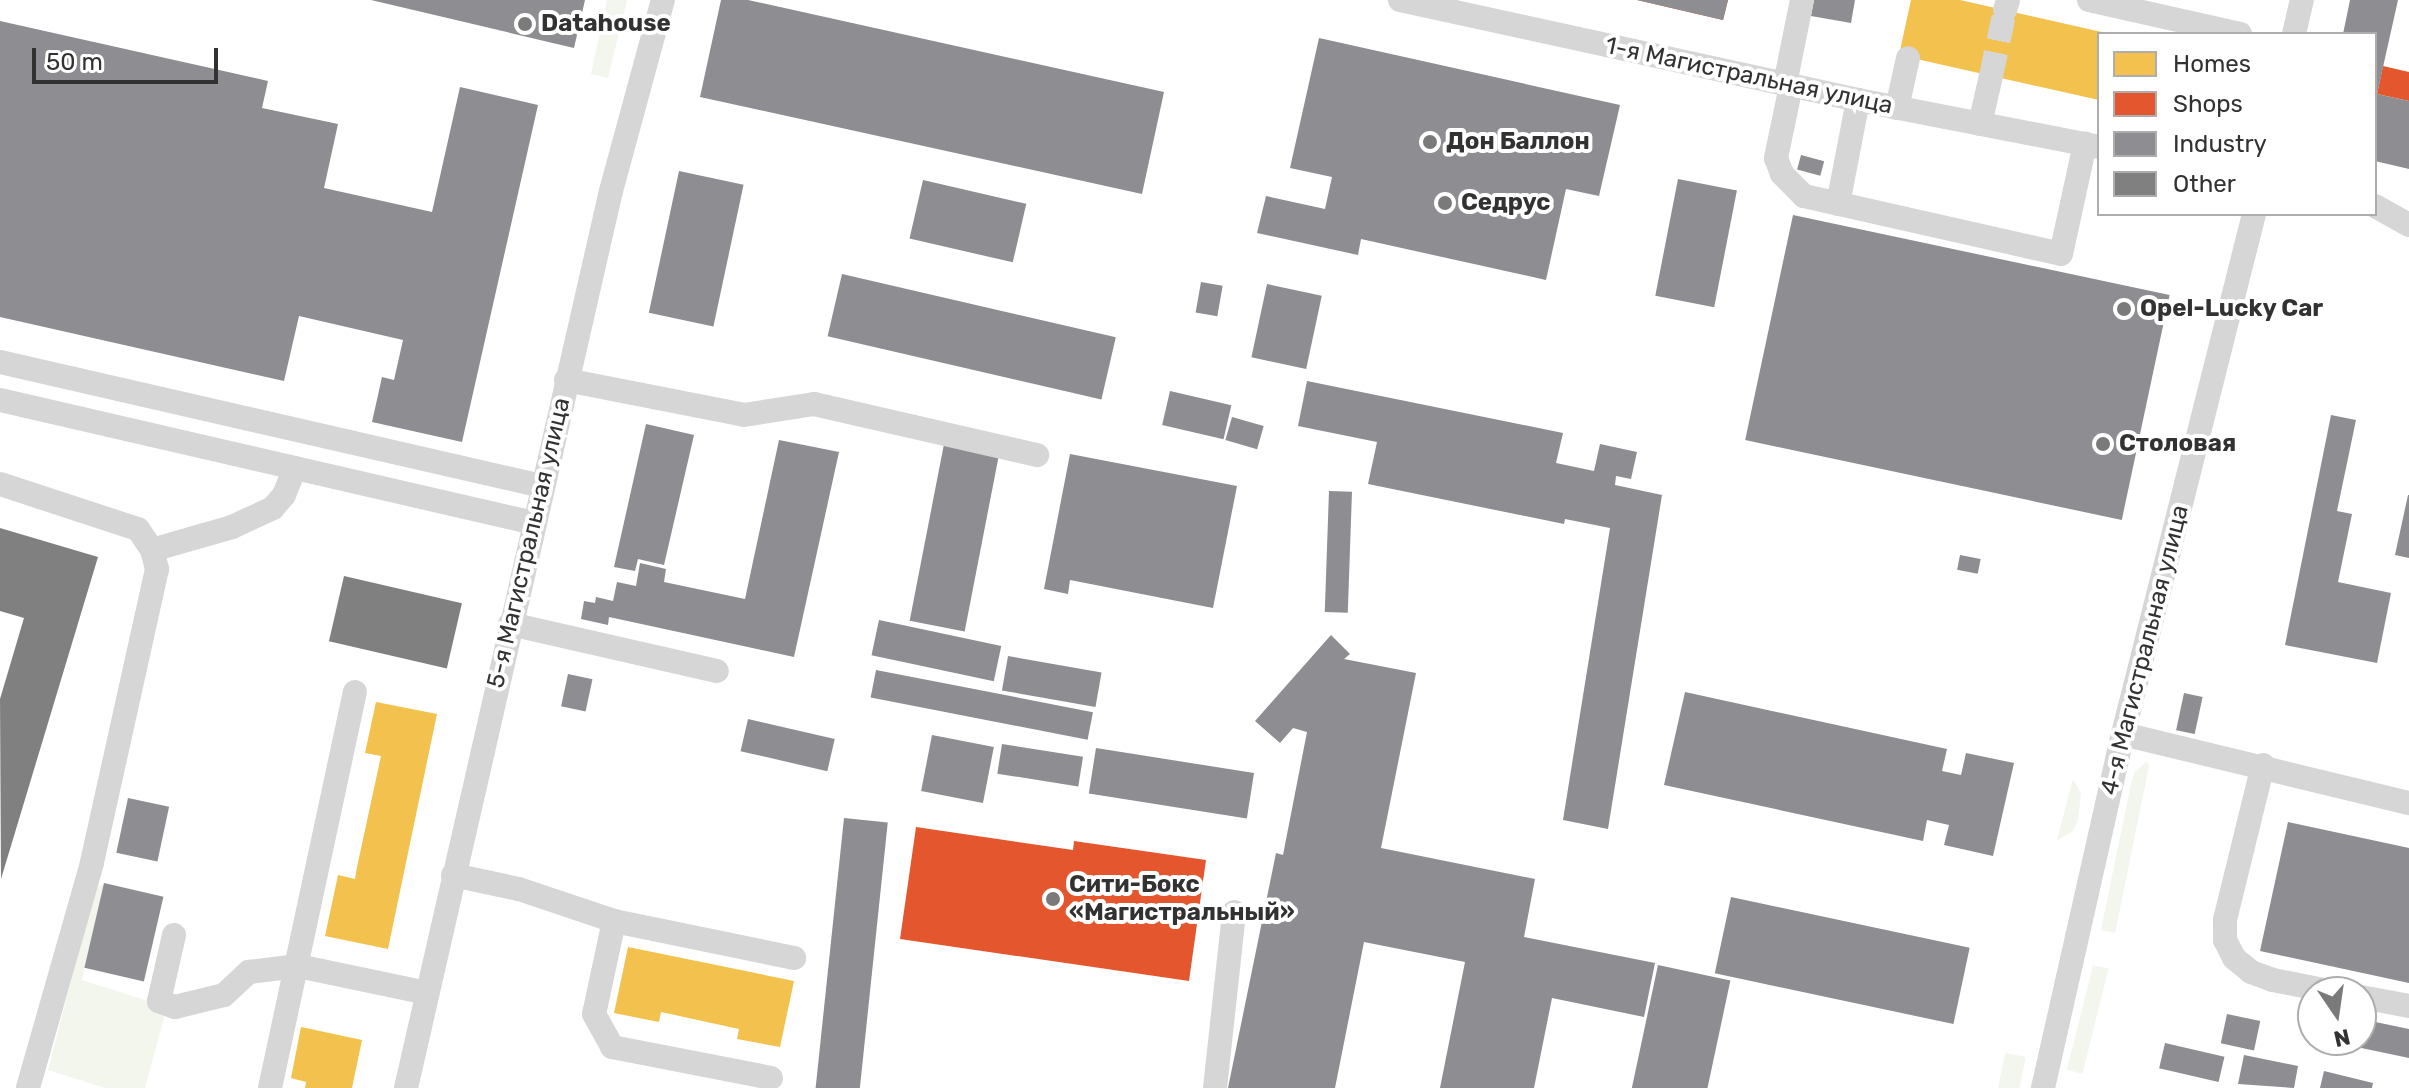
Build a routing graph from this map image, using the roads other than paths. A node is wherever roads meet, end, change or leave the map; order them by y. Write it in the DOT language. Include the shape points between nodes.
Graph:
graph roads {
  1 [pos="663,0"];
  2 [pos="1400,0"];
  3 [pos="1802,0"];
  4 [pos="2089,0"];
  5 [pos="2302,0"];
  6 [pos="2231,32"];
  7 [pos="2294,32"];
  8 [pos="1908,58"];
  9 [pos="1991,76"];
  10 [pos="1788,85"];
  11 [pos="1858,100"];
  12 [pos="1897,108"];
  13 [pos="1980,124"];
  14 [pos="2092,146"];
  15 [pos="1838,204"];
  16 [pos="2377,204"];
  17 [pos="2377,205"];
  18 [pos="2409,208"];
  19 [pos="2253,216"];
  20 [pos="2409,225"];
  21 [pos="0,362"];
  22 [pos="566,380"];
  23 [pos="0,400"];
  24 [pos="1037,455"];
  25 [pos="295,468"];
  26 [pos="0,484"];
  27 [pos="542,486"];
  28 [pos="534,523"];
  29 [pos="152,550"];
  30 [pos="510,624"];
  31 [pos="717,671"];
  32 [pos="355,692"];
  33 [pos="2123,734"];
  34 [pos="2263,765"];
  35 [pos="2409,803"];
  36 [pos="453,875"];
  37 [pos="1234,912"];
  38 [pos="614,921"];
  39 [pos="174,935"];
  40 [pos="794,958"];
  41 [pos="298,966"];
  42 [pos="2297,985"];
  43 [pos="427,993"];
  44 [pos="2377,1000"];
  45 [pos="2409,1006"];
  46 [pos="771,1078"];
  47 [pos="28,1088"];
  48 [pos="270,1088"];
  49 [pos="406,1088"];
  50 [pos="1215,1088"];
  51 [pos="2043,1088"];
  1 -- 22 [label="street, 5-я Магистральная улица"];
  2 -- 10 [label="street, 1-я Магистральная улица"];
  3 -- 10 [label="street"];
  4 -- 6 [label="street"];
  5 -- 7 [label="street"];
  8 -- 12 [label="street"];
  9 -- 13 [label="street"];
  10 -- 11 [label="street, 1-я Магистральная улица"];
  10 -- 15 [label="street" via="1776,158 1782,174 1804,196"];
  11 -- 12 [label="street, 1-я Магистральная улица"];
  11 -- 15 [label="street"];
  12 -- 13 [label="street, 1-я Магистральная улица"];
  13 -- 14 [label="street, 1-я Магистральная улица"];
  14 -- 15 [label="street" via="2061,254"];
  16 -- 18 [label="street"];
  17 -- 20 [label="street"];
  19 -- 33 [label="street, 4-я Магистральная улица"];
  21 -- 27 [label="street"];
  22 -- 24 [label="street" via="744,415 814,404"];
  22 -- 27 [label="street, 5-я Магистральная улица"];
  23 -- 25 [label="street"];
  25 -- 28 [label="street"];
  25 -- 29 [label="street" via="273,508 232,527"];
  26 -- 29 [label="street" via="138,529"];
  27 -- 28 [label="street, 5-я Магистральная улица"];
  28 -- 30 [label="street, 5-я Магистральная улица"];
  29 -- 47 [label="street" via="157,569 92,863"];
  30 -- 31 [label="street"];
  30 -- 36 [label="street, 5-я Магистральная улица"];
  32 -- 41 [label="street"];
  33 -- 34 [label="street"];
  33 -- 51 [label="street, 4-я Магистральная улица"];
  34 -- 35 [label="street"];
  34 -- 42 [label="street" via="2225,920 2225,940 2234,958 2251,972"];
  36 -- 38 [label="street" via="519,889"];
  36 -- 43 [label="street, 5-я Магистральная улица"];
  37 -- 50 [label="street"];
  38 -- 40 [label="street"];
  38 -- 46 [label="street" via="594,1014 612,1047"];
  39 -- 41 [label="street" via="159,1001 175,1007 224,995 249,972"];
  41 -- 43 [label="street"];
  41 -- 48 [label="street"];
  43 -- 49 [label="street, 5-я Магистральная улица"];
  44 -- 45 [label="street"];
}
